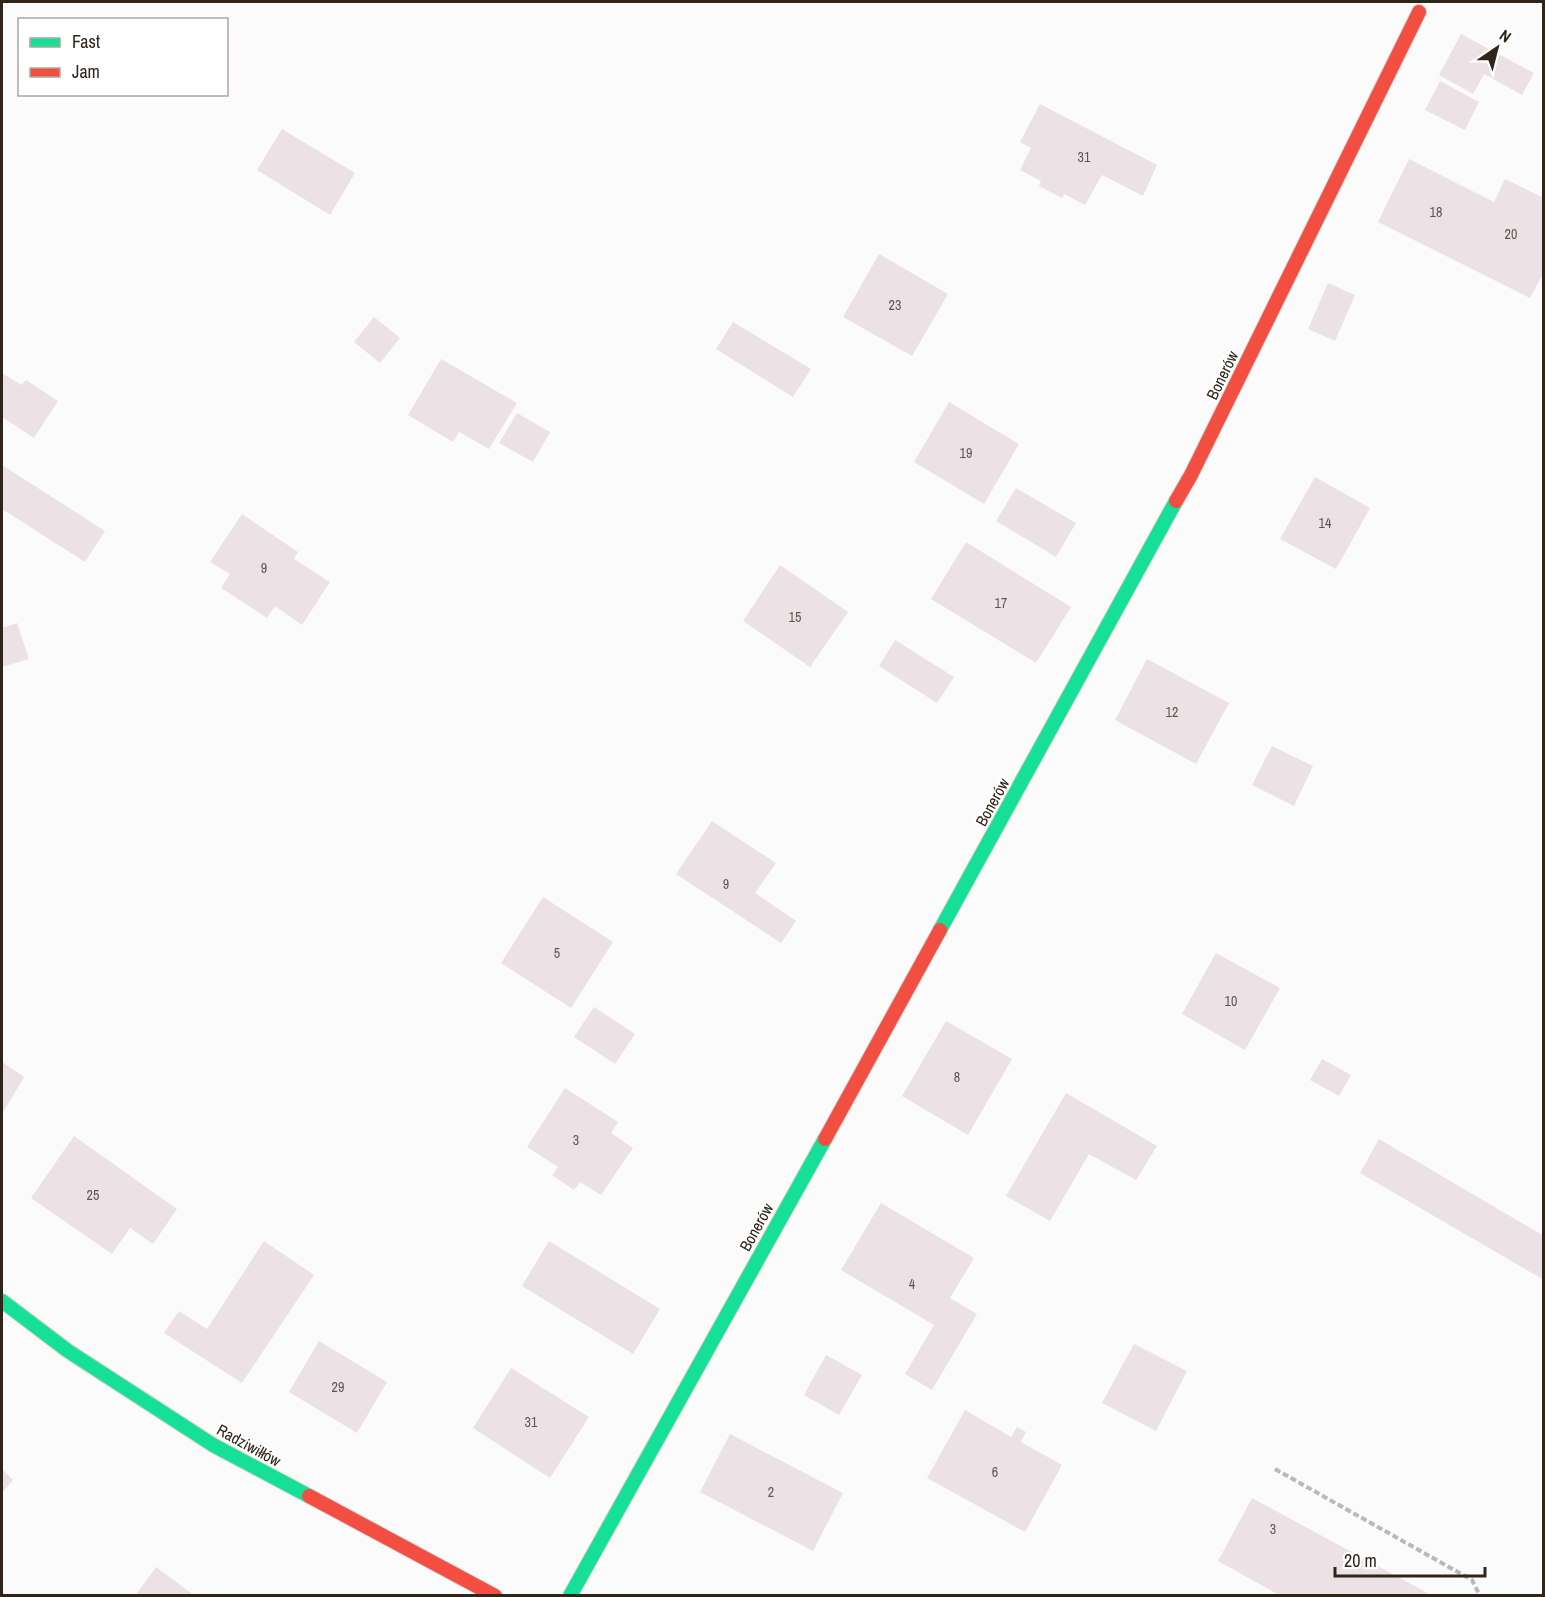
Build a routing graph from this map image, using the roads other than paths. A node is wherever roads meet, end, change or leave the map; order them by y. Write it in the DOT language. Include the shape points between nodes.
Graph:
graph roads {
  1 [pos="1419,12"];
  2 [pos="2,1301"];
  3 [pos="495,1596"];
  4 [pos="570,1596"];
  1 -- 4 [label="street, Bonerów" via="1191,476"];
  2 -- 3 [label="street, Radziwiłłów" via="68,1350 213,1445"];
}
